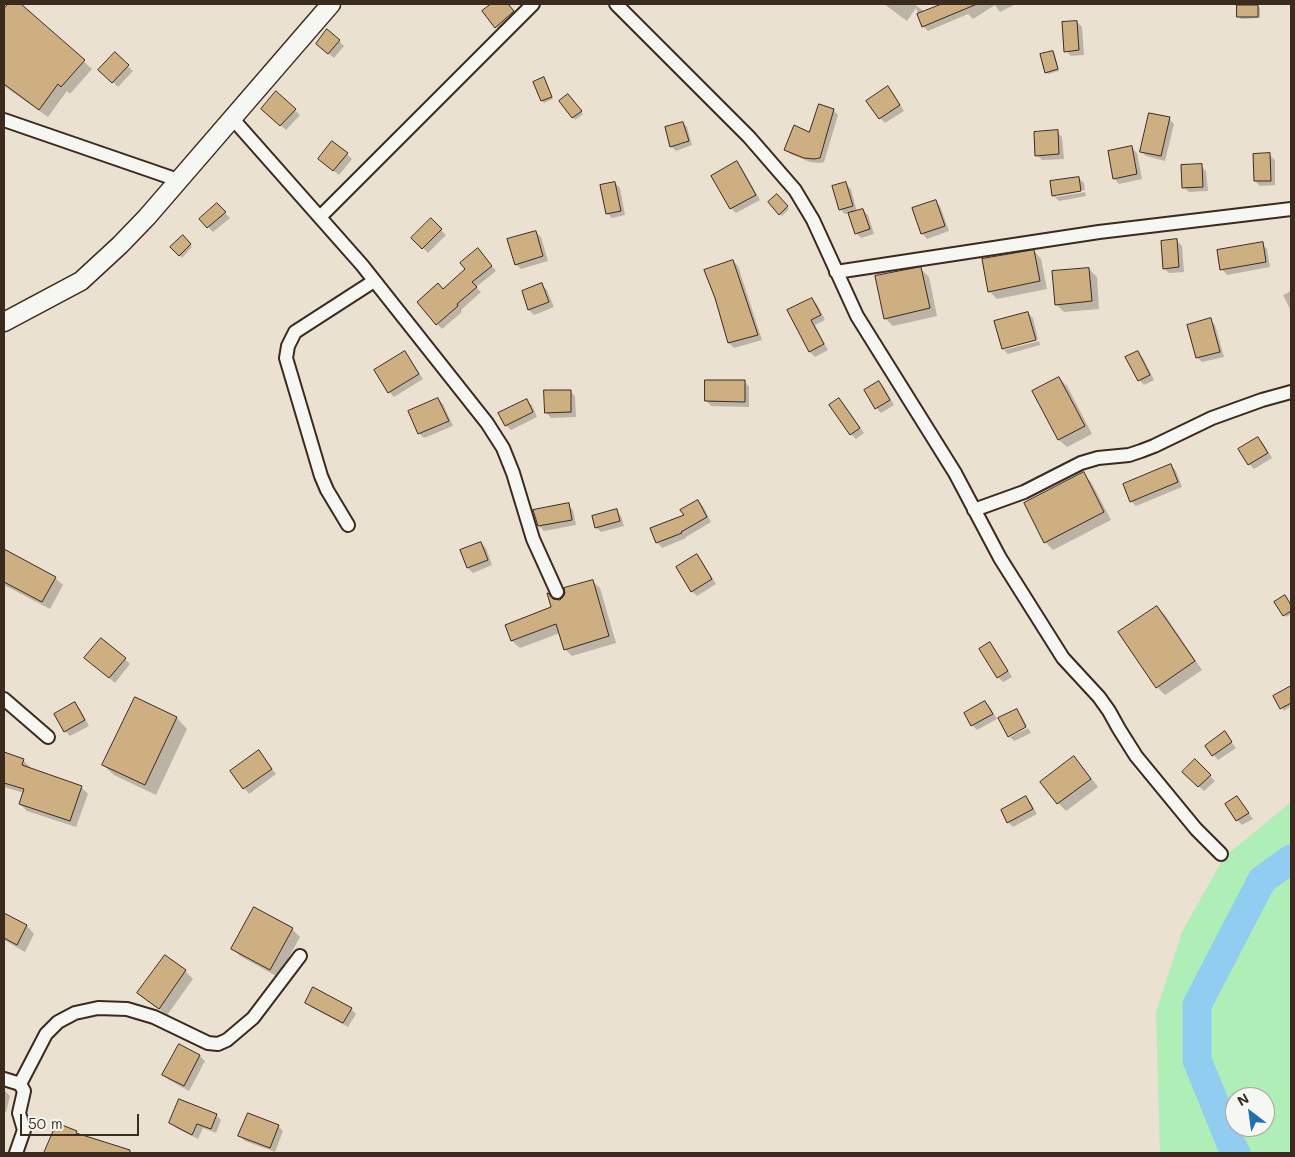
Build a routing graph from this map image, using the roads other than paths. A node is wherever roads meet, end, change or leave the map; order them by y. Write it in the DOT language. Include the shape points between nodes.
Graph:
graph roads {
  1 [pos="331,4"];
  2 [pos="533,4"];
  3 [pos="616,4"];
  4 [pos="232,118"];
  5 [pos="4,120"];
  6 [pos="178,180"];
  7 [pos="1291,209"];
  8 [pos="320,217"];
  9 [pos="836,272"];
  10 [pos="374,280"];
  11 [pos="4,322"];
  12 [pos="1291,392"];
  13 [pos="974,510"];
  14 [pos="348,525"];
  15 [pos="557,592"];
  16 [pos="4,699"];
  17 [pos="48,737"];
  18 [pos="1221,854"];
  19 [pos="300,956"];
  20 [pos="4,1079"];
  21 [pos="20,1084"];
  22 [pos="16,1153"];
  1 -- 4 [label="main road"];
  2 -- 8 [label="street"];
  3 -- 9 [label="street" via="749,137 795,190 813,220"];
  4 -- 6 [label="main road"];
  4 -- 8 [label="street"];
  5 -- 6 [label="street"];
  6 -- 11 [label="main road" via="147,217 81,281"];
  7 -- 9 [label="street" via="1099,232"];
  8 -- 10 [label="street"];
  9 -- 13 [label="street" via="857,316 955,473"];
  10 -- 14 [label="street" via="295,332 286,358 321,476"];
  10 -- 15 [label="street" via="462,390 503,448 533,539"];
  12 -- 13 [label="street" via="1212,418 1141,451 1082,463 1024,492"];
  13 -- 18 [label="street" via="1063,658 1099,697 1136,756 1196,829"];
  16 -- 17 [label="street"];
  19 -- 21 [label="street" via="253,1018 227,1040 218,1044 208,1043 154,1017 127,1009 98,1008 58,1022 46,1034"];
  20 -- 21 [label="street"];
  21 -- 22 [label="street" via="24,1091 19,1112 24,1130"];
}
